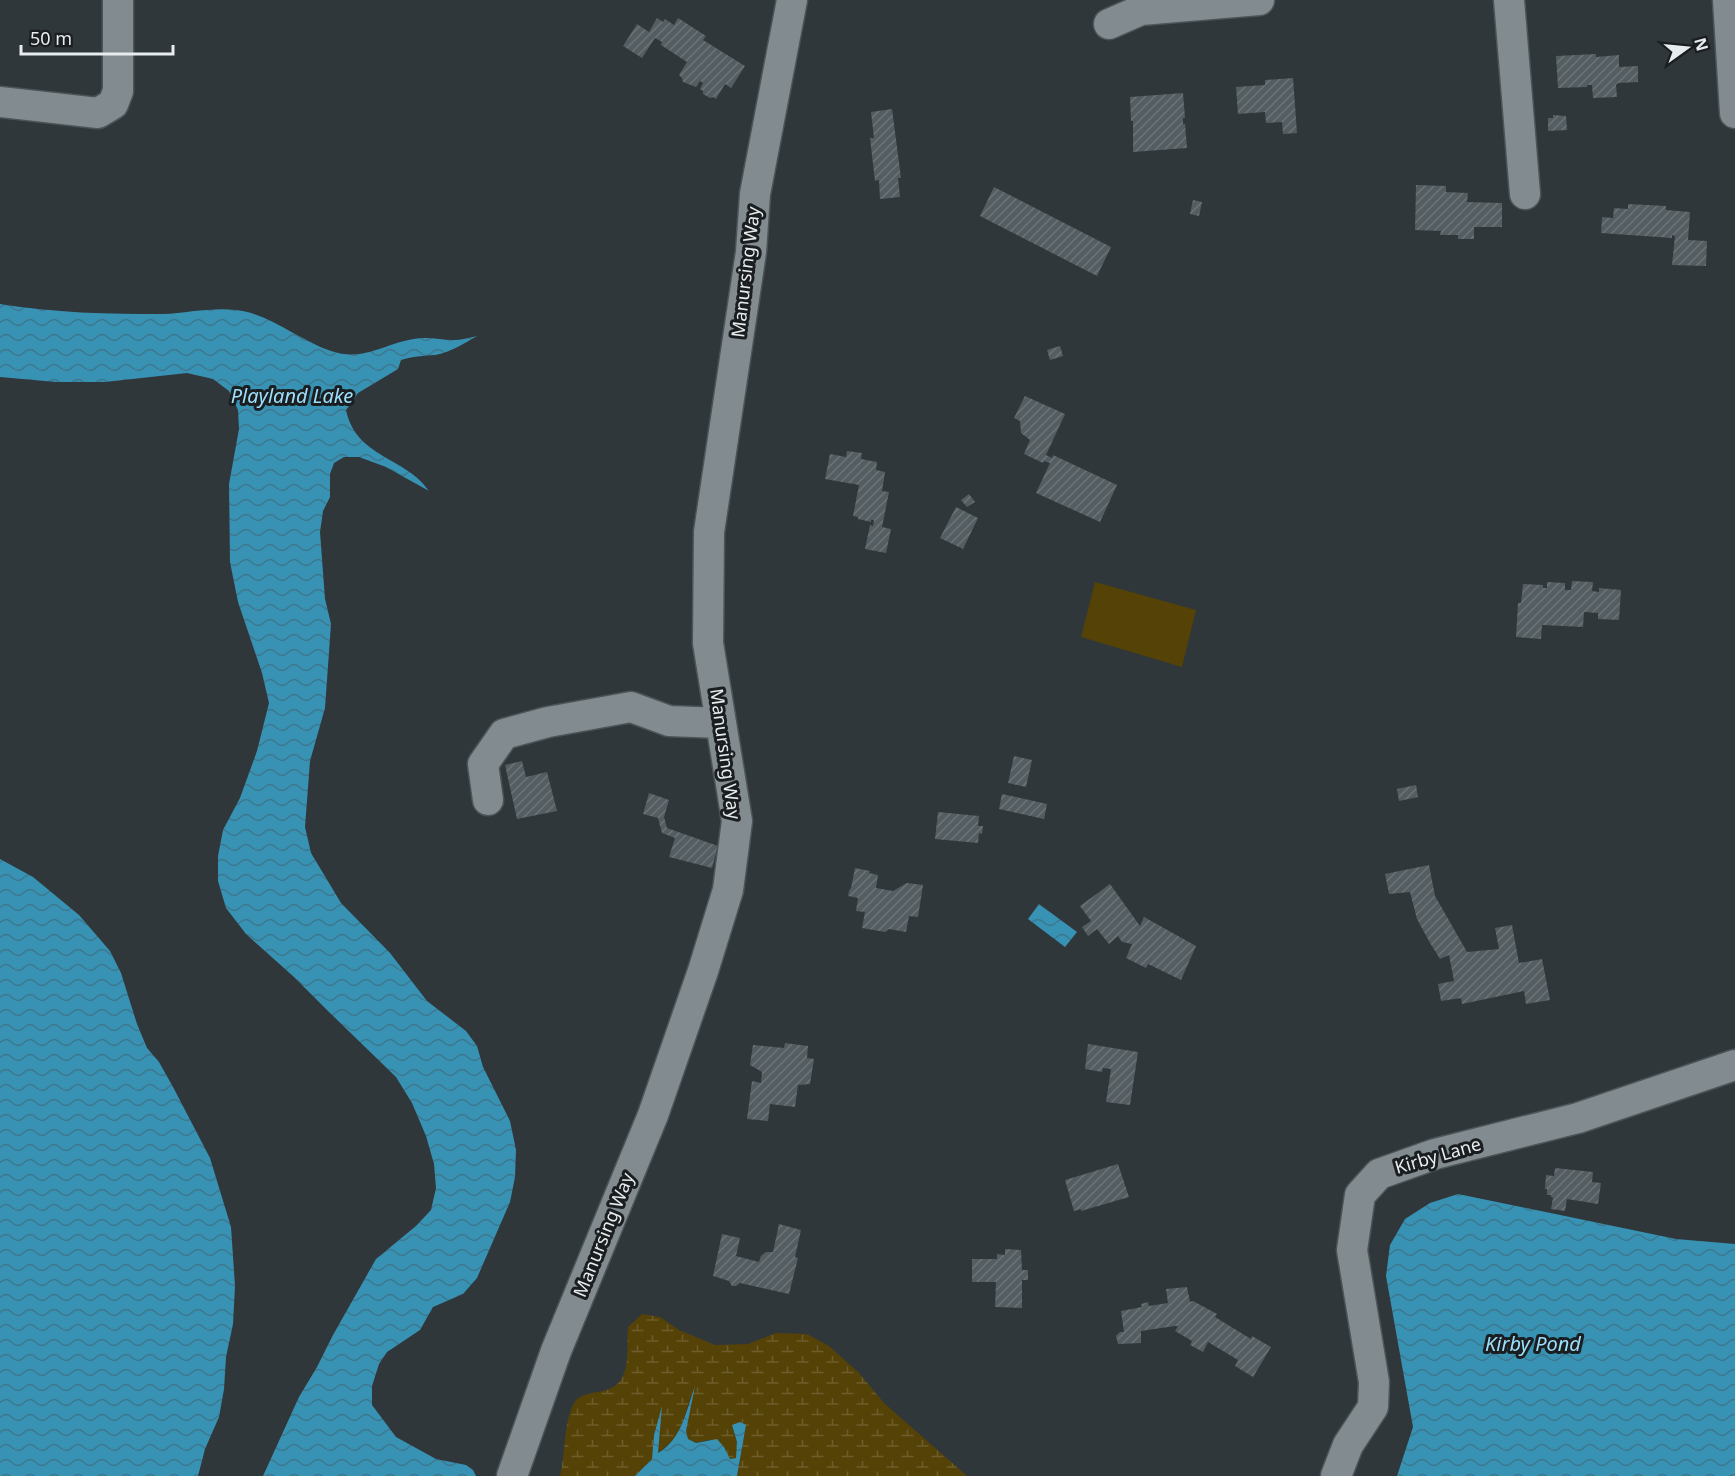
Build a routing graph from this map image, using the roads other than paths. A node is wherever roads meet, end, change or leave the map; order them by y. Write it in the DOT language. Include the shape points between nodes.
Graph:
graph roads {
  1 [pos="118,0"];
  2 [pos="792,0"];
  3 [pos="1259,0"];
  4 [pos="1509,0"];
  5 [pos="1728,0"];
  6 [pos="1109,24"];
  7 [pos="0,102"];
  8 [pos="1735,113"];
  9 [pos="1525,194"];
  10 [pos="722,723"];
  11 [pos="488,800"];
  12 [pos="1735,1065"];
  13 [pos="512,1476"];
  14 [pos="1336,1476"];
  1 -- 7 [label="street" via="118,91 113,104 98,113"];
  2 -- 10 [label="street, Manursing Way" via="755,194 748,270 710,532 708,643"];
  3 -- 6 [label="street" via="1142,10"];
  4 -- 9 [label="street"];
  5 -- 8 [label="street"];
  10 -- 11 [label="street" via="669,721 631,707 504,734 483,764"];
  10 -- 13 [label="street, Manursing Way" via="737,821 728,891 653,1115 556,1351"];
  12 -- 14 [label="street, Kirby Lane" via="1578,1118 1435,1154 1379,1174 1360,1195 1352,1250 1374,1382 1373,1407 1348,1445"];
}
